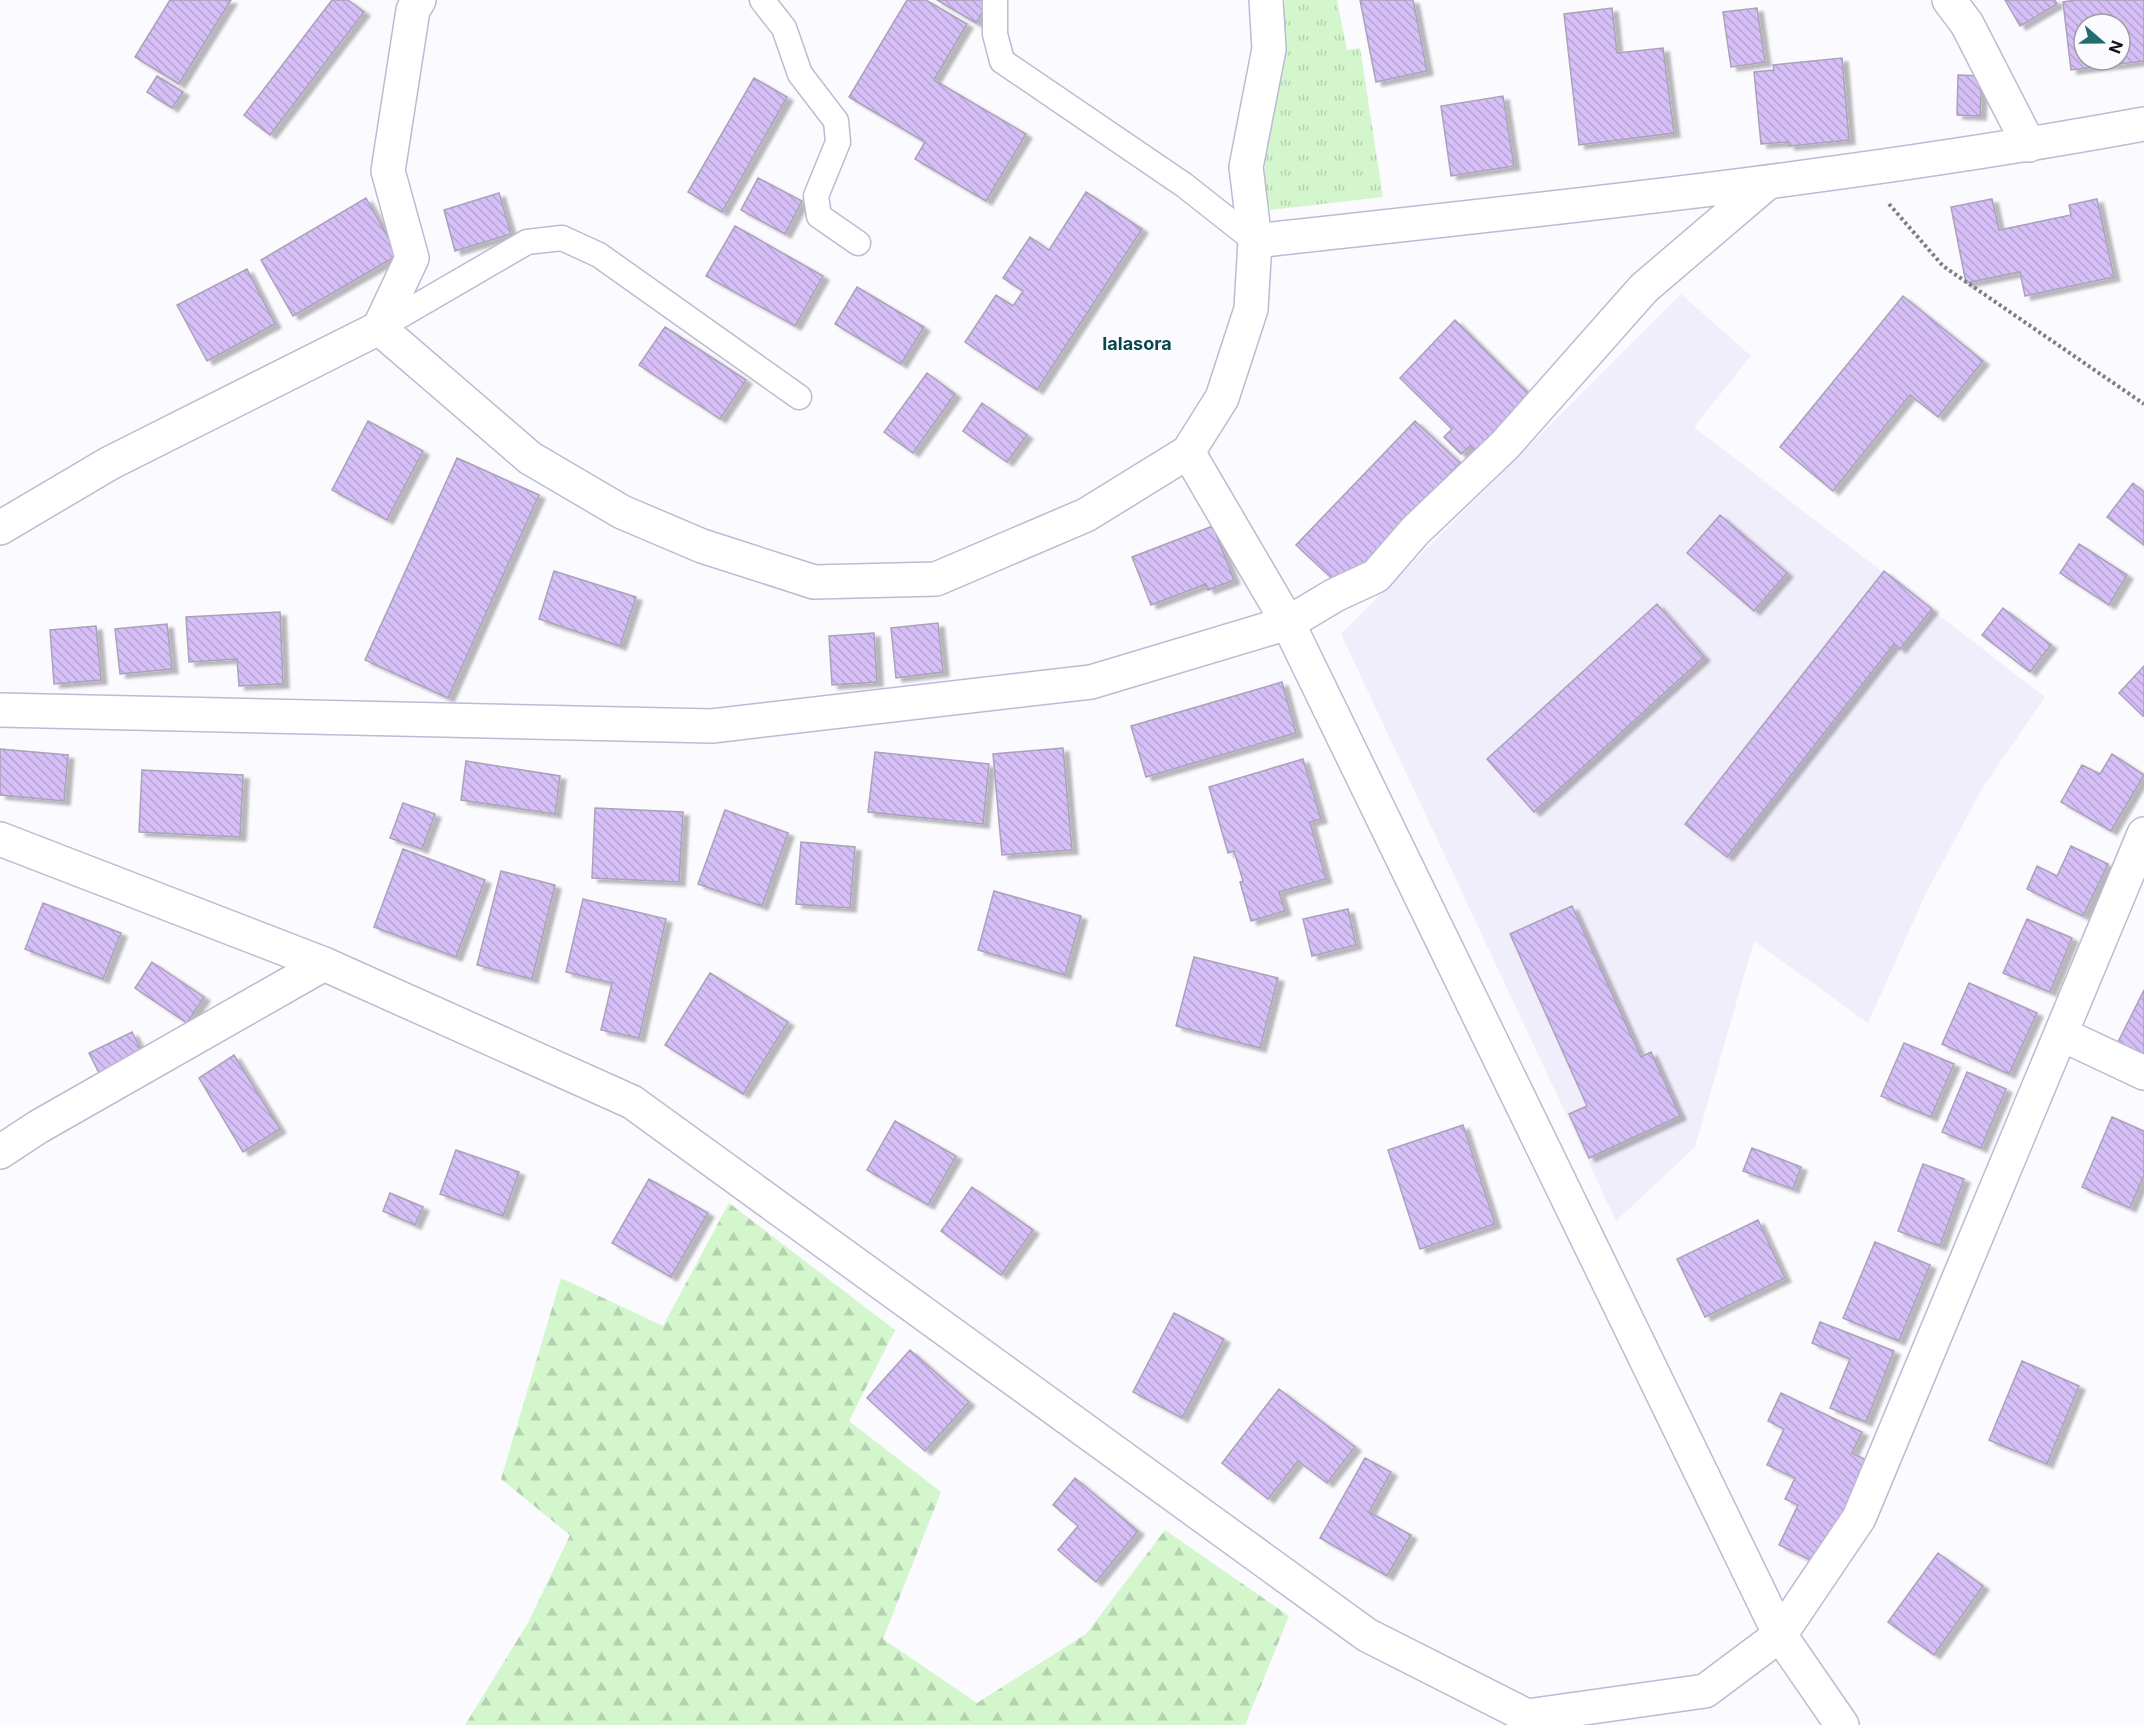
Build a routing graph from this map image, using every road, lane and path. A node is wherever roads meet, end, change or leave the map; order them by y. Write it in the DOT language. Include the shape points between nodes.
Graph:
graph roads {
  1 [pos="419,0"];
  2 [pos="762,0"];
  3 [pos="995,0"];
  4 [pos="1266,0"];
  5 [pos="1949,0"];
  6 [pos="2144,124"];
  7 [pos="2029,145"];
  8 [pos="1859,170"];
  9 [pos="1767,183"];
  10 [pos="1255,241"];
  11 [pos="858,243"];
  12 [pos="379,328"];
  13 [pos="799,397"];
  14 [pos="2144,404"];
  15 [pos="1188,452"];
  16 [pos="0,528"];
  17 [pos="1288,623"];
  18 [pos="0,710"];
  19 [pos="2144,834"];
  20 [pos="0,839"];
  21 [pos="324,964"];
  22 [pos="2061,1034"];
  23 [pos="2144,1073"];
  24 [pos="0,1152"];
  25 [pos="1780,1635"];
  26 [pos="1842,1725"];
  1 -- 12 [label="street" via="413,10 388,171 412,258"];
  2 -- 11 [label="lane" via="784,28 800,74 836,122 838,142 816,196 819,216"];
  3 -- 10 [label="lane" via="995,34 1002,61 1184,185"];
  4 -- 10 [label="street" via="1269,49 1246,167"];
  5 -- 7 [label="street" via="1967,24"];
  6 -- 7 [label="street"];
  7 -- 8 [label="street"];
  8 -- 9 [label="street"];
  8 -- 14 [label="path" via="1943,266"];
  9 -- 10 [label="street"];
  9 -- 17 [label="street" via="1644,288 1505,445 1415,531 1376,576"];
  10 -- 15 [label="street" via="1251,309 1222,398"];
  12 -- 13 [label="lane" via="527,242 562,238 599,255"];
  12 -- 15 [label="street" via="531,458 612,506 702,546 814,582 936,579 1086,515"];
  12 -- 16 [label="street" via="110,463"];
  15 -- 17 [label="street"];
  17 -- 18 [label="street" via="1091,682 712,726"];
  17 -- 25 [label="street"];
  19 -- 22 [label="street"];
  20 -- 21 [label="street"];
  21 -- 24 [label="street"];
  21 -- 25 [label="street" via="632,1102 1367,1635 1527,1716 1705,1691"];
  22 -- 23 [label="street"];
  22 -- 25 [label="street" via="1859,1518"];
  25 -- 26 [label="street"];
}
